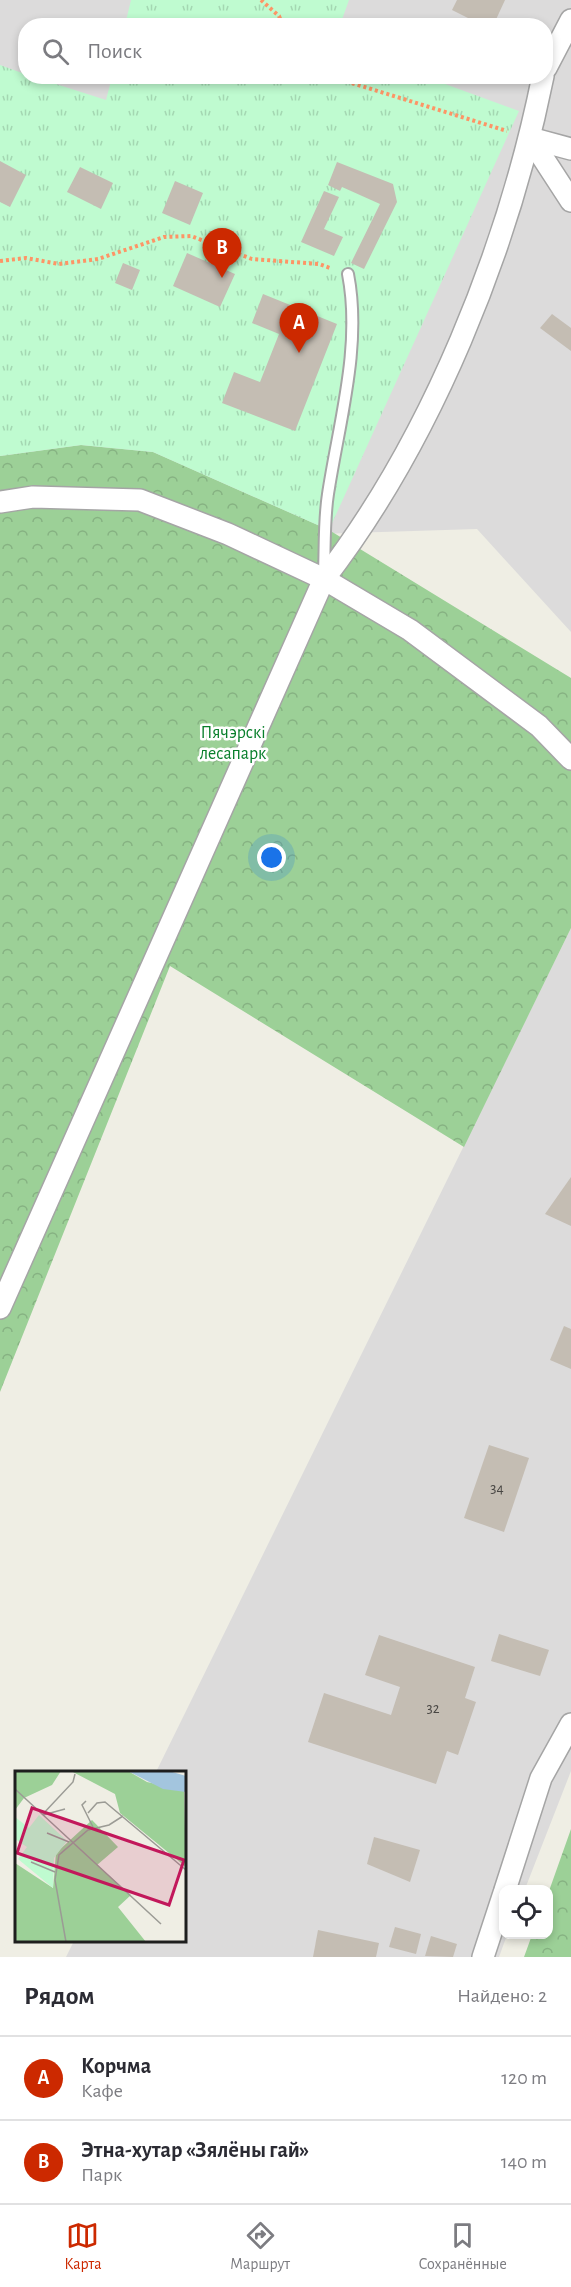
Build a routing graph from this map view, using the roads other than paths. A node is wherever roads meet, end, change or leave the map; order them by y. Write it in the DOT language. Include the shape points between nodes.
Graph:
graph roads {
  1 [pos="571,20"];
  2 [pos="553,55"];
  3 [pos="541,84"];
  4 [pos="531,138"];
  5 [pos="571,149"];
  6 [pos="571,201"];
  7 [pos="348,274"];
  8 [pos="0,502"];
  9 [pos="324,579"];
  10 [pos="571,759"];
  11 [pos="0,1308"];
  12 [pos="571,1724"];
  13 [pos="506,1885"];
  14 [pos="499,1907"];
  15 [pos="483,1957"];
  1 -- 2 [label="street"];
  3 -- 4 [label="street"];
  4 -- 5 [label="street"];
  4 -- 6 [label="street"];
  4 -- 9 [label="street" via="487,276 439,387 390,480"];
  7 -- 9 [label="lane" via="353,299 351,360 327,497"];
  8 -- 9 [label="street" via="33,497 140,500 228,534"];
  9 -- 10 [label="street" via="410,630 539,726"];
  9 -- 11 [label="street"];
  12 -- 13 [label="street" via="541,1778"];
  14 -- 15 [label="street"];
}
